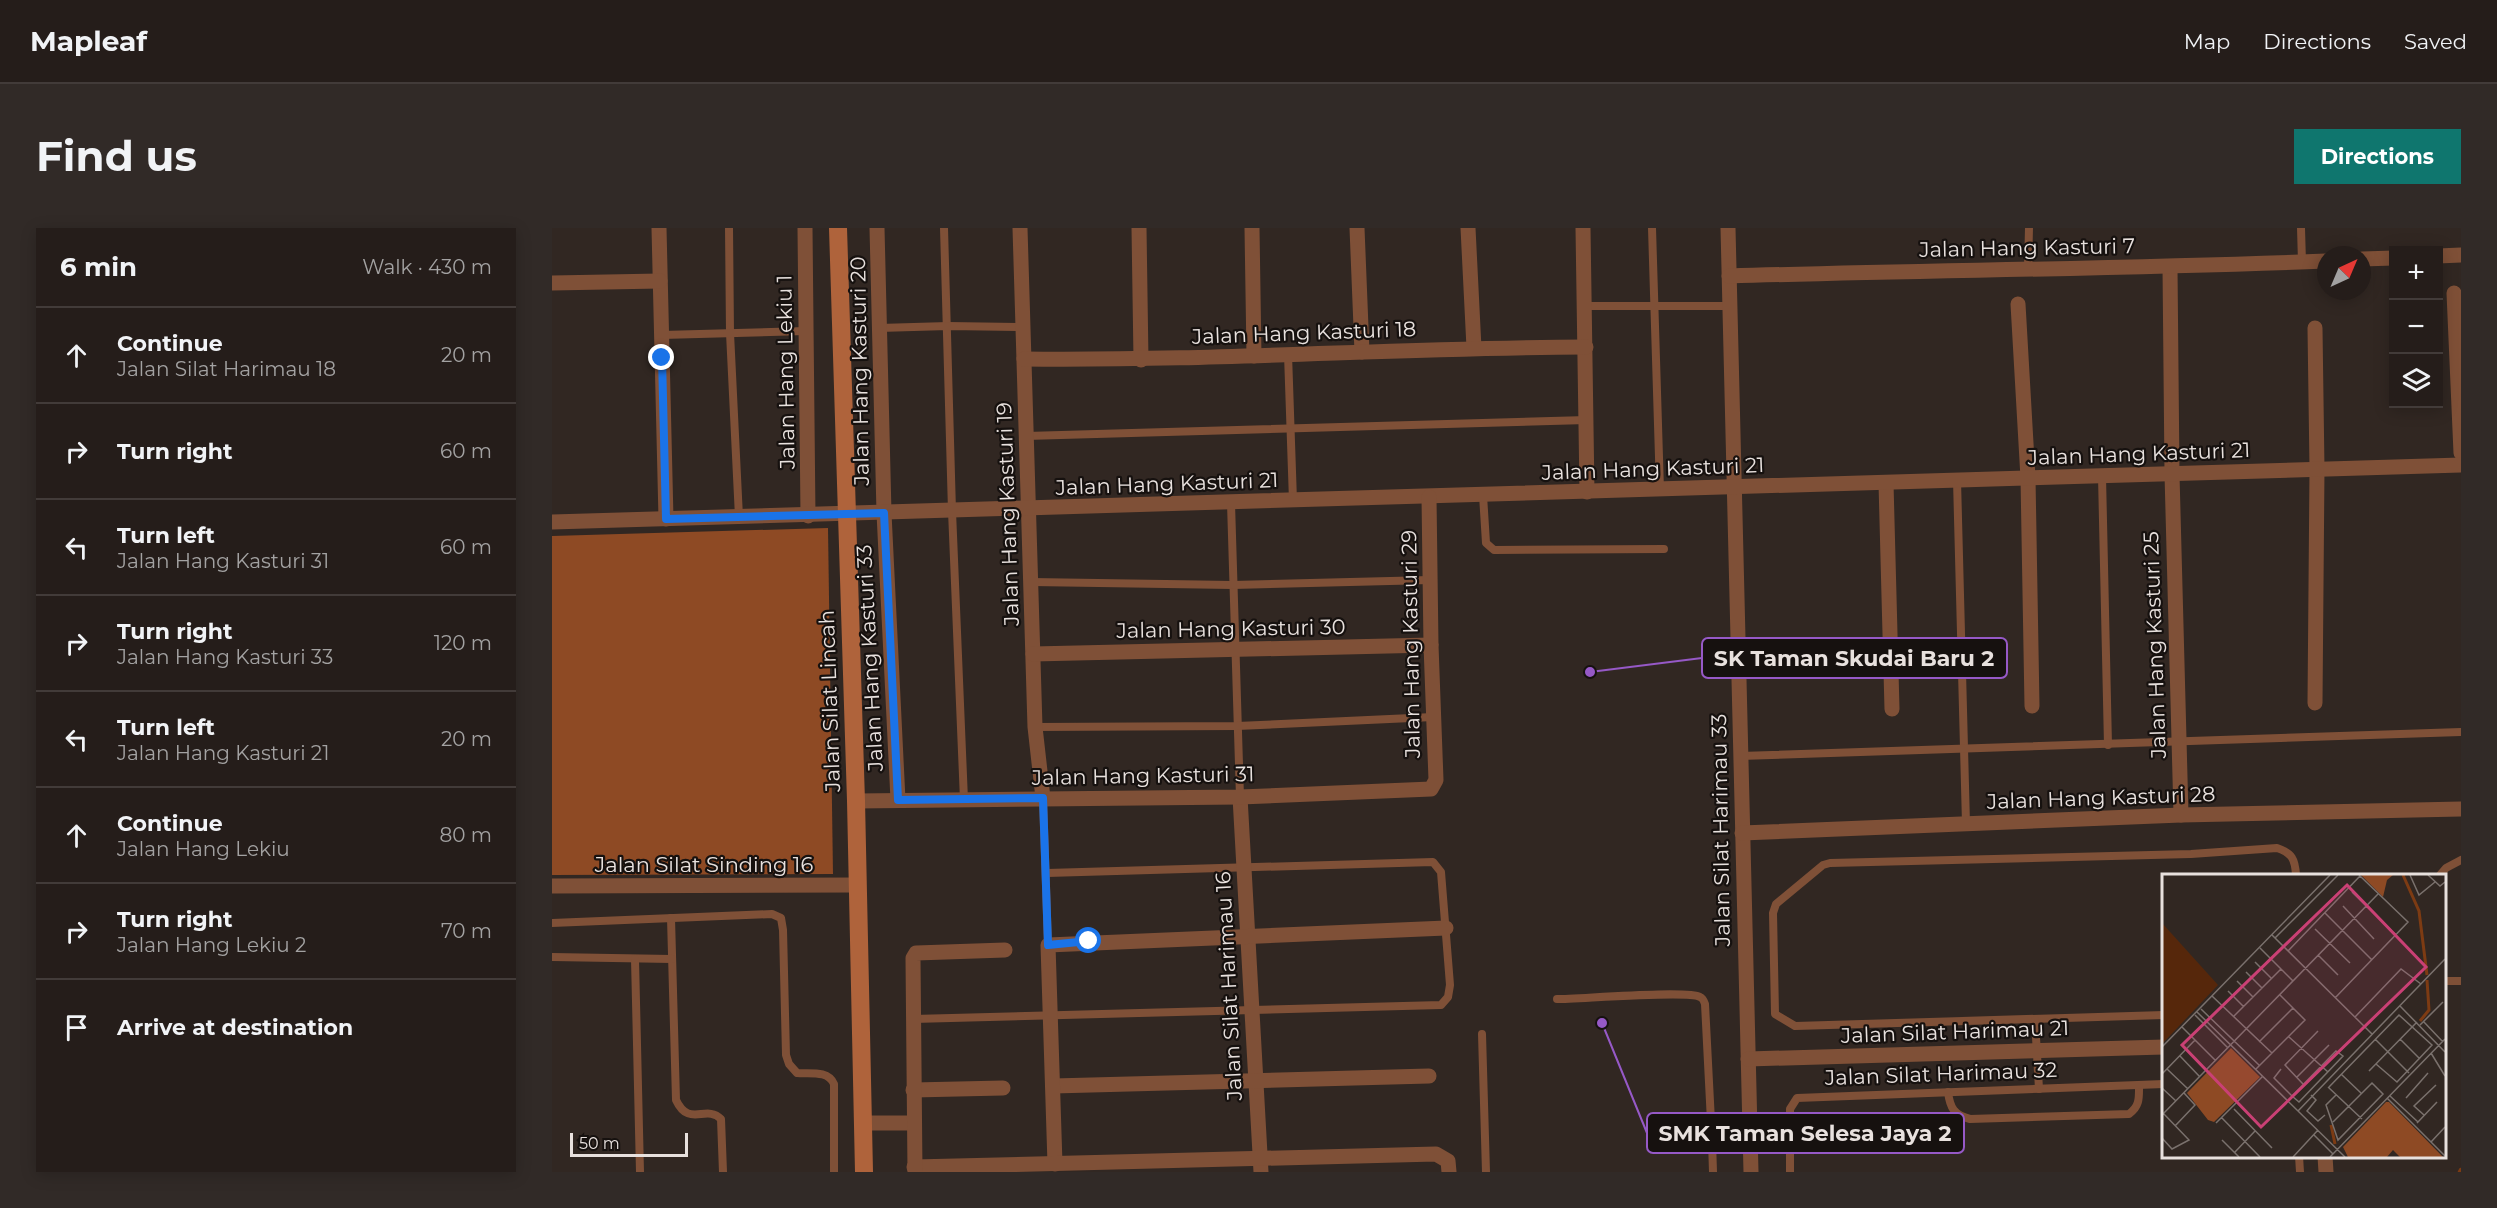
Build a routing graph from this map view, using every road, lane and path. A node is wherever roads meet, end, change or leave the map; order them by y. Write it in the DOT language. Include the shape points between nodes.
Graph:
graph roads {
  1 [pos="659,228"];
  2 [pos="729,228"];
  3 [pos="805,228"];
  4 [pos="838,228"];
  5 [pos="877,228"];
  6 [pos="944,228"];
  7 [pos="1020,228"];
  8 [pos="1139,228"];
  9 [pos="1252,228"];
  10 [pos="1357,228"];
  11 [pos="1468,228"];
  12 [pos="1583,228"];
  13 [pos="1652,228"];
  14 [pos="1728,228"];
  15 [pos="2029,228"];
  16 [pos="2301,228"];
  17 [pos="2461,255"];
  18 [pos="2443,256"];
  19 [pos="2389,258"];
  20 [pos="2371,259"];
  21 [pos="2317,261"];
  22 [pos="2302,262"];
  23 [pos="2170,267"];
  24 [pos="2028,268"];
  25 [pos="1729,276"];
  26 [pos="660,281"];
  27 [pos="552,283"];
  28 [pos="2454,293"];
  29 [pos="2018,304"];
  30 [pos="1585,306"];
  31 [pos="1654,306"];
  32 [pos="1730,306"];
  33 [pos="948,326"];
  34 [pos="1023,327"];
  35 [pos="879,328"];
  36 [pos="2315,328"];
  37 [pos="806,331"];
  38 [pos="730,333"];
  39 [pos="662,335"];
  40 [pos="1586,347"];
  41 [pos="1474,348"];
  42 [pos="1362,352"];
  43 [pos="1288,354"];
  44 [pos="1254,356"];
  45 [pos="1024,359"];
  46 [pos="1141,360"];
  47 [pos="1587,420"];
  48 [pos="1290,427"];
  49 [pos="1026,436"];
  50 [pos="2461,453"];
  51 [pos="2461,465"];
  52 [pos="2317,469"];
  53 [pos="2172,474"];
  54 [pos="2102,476"];
  55 [pos="2028,478"];
  56 [pos="1957,480"];
  57 [pos="1886,483"];
  58 [pos="1734,487"];
  59 [pos="1660,490"];
  60 [pos="1587,492"];
  61 [pos="1483,495"];
  62 [pos="1429,497"];
  63 [pos="1293,501"];
  64 [pos="1231,503"];
  65 [pos="1029,509"];
  66 [pos="952,511"];
  67 [pos="884,513"];
  68 [pos="846,515"];
  69 [pos="808,516"];
  70 [pos="739,517"];
  71 [pos="666,519"];
  72 [pos="552,522"];
  73 [pos="1664,549"];
  74 [pos="1430,580"];
  75 [pos="1031,582"];
  76 [pos="1233,585"];
  77 [pos="1431,645"];
  78 [pos="1235,650"];
  79 [pos="1033,654"];
  80 [pos="2315,703"];
  81 [pos="2032,706"];
  82 [pos="1892,709"];
  83 [pos="1433,717"];
  84 [pos="1237,726"];
  85 [pos="1035,727"];
  86 [pos="2461,732"];
  87 [pos="2179,742"];
  88 [pos="2108,745"];
  89 [pos="1965,749"];
  90 [pos="1740,756"];
  91 [pos="1431,789"];
  92 [pos="1240,797"];
  93 [pos="1043,798"];
  94 [pos="898,800"];
  95 [pos="964,800"];
  96 [pos="855,801"];
  97 [pos="2461,809"];
  98 [pos="2181,815"];
  99 [pos="1966,824"];
  100 [pos="1742,833"];
  101 [pos="2461,860"];
  102 [pos="1243,867"];
  103 [pos="1047,873"];
  104 [pos="2296,874"];
  105 [pos="2441,874"];
  106 [pos="856,885"];
  107 [pos="552,886"];
  108 [pos="671,918"];
  109 [pos="552,923"];
  110 [pos="1446,928"];
  111 [pos="1248,936"];
  112 [pos="1048,945"];
  113 [pos="1005,950"];
  114 [pos="552,957"];
  115 [pos="635,959"];
  116 [pos="672,959"];
  117 [pos="1557,999"];
  118 [pos="1251,1010"];
  119 [pos="1051,1015"];
  120 [pos="2162,1015"];
  121 [pos="913,1019"];
  122 [pos="2035,1020"];
  123 [pos="1482,1034"];
  124 [pos="2162,1047"];
  125 [pos="2037,1050"];
  126 [pos="1748,1059"];
  127 [pos="1429,1076"];
  128 [pos="1256,1080"];
  129 [pos="2162,1084"];
  130 [pos="2139,1085"];
  131 [pos="1053,1086"];
  132 [pos="1003,1088"];
  133 [pos="2039,1089"];
  134 [pos="913,1090"];
  135 [pos="1948,1092"];
  136 [pos="914,1122"];
  137 [pos="863,1123"];
  138 [pos="1712,1141"];
  139 [pos="1750,1141"];
  140 [pos="2299,1157"];
  141 [pos="2325,1157"];
  142 [pos="1055,1164"];
  143 [pos="1261,1166"];
  144 [pos="914,1169"];
  145 [pos="640,1172"];
  146 [pos="723,1172"];
  147 [pos="834,1172"];
  148 [pos="864,1172"];
  149 [pos="1449,1172"];
  150 [pos="1486,1172"];
  151 [pos="1713,1172"];
  152 [pos="1751,1172"];
  153 [pos="1790,1172"];
  154 [pos="2300,1172"];
  155 [pos="2326,1172"];
  1 -- 26 [label="street"];
  2 -- 38 [label="lane"];
  3 -- 37 [label="street, Jalan Hang Lekiu 1"];
  4 -- 68 [label="street, Jalan Silat Lincah"];
  5 -- 35 [label="street, Jalan Hang Kasturi 20"];
  6 -- 33 [label="lane"];
  7 -- 34 [label="street, Jalan Hang Kasturi 19"];
  8 -- 46 [label="street"];
  9 -- 44 [label="street"];
  10 -- 42 [label="street"];
  11 -- 41 [label="street"];
  12 -- 30 [label="street"];
  13 -- 31 [label="lane"];
  14 -- 25 [label="street, Jalan Silat Harimau 33"];
  15 -- 24 [label="lane"];
  16 -- 22 [label="lane"];
  17 -- 18 [label="street"];
  19 -- 20 [label="street"];
  21 -- 22 [label="street, Jalan Hang Kasturi 7"];
  22 -- 23 [label="street, Jalan Hang Kasturi 7"];
  23 -- 24 [label="street, Jalan Hang Kasturi 7"];
  23 -- 53 [label="street, Jalan Hang Kasturi 25"];
  24 -- 25 [label="street, Jalan Hang Kasturi 7"];
  25 -- 32 [label="street, Jalan Silat Harimau 33"];
  26 -- 27 [label="street"];
  26 -- 39 [label="street"];
  28 -- 50 [label="street"];
  29 -- 55 [label="street"];
  30 -- 31 [label="lane"];
  30 -- 40 [label="street"];
  31 -- 32 [label="lane"];
  31 -- 59 [label="lane"];
  32 -- 58 [label="street, Jalan Silat Harimau 33"];
  33 -- 34 [label="lane"];
  33 -- 35 [label="lane"];
  33 -- 66 [label="lane"];
  34 -- 45 [label="street, Jalan Hang Kasturi 19"];
  35 -- 67 [label="street, Jalan Hang Kasturi 20"];
  36 -- 52 [label="street"];
  37 -- 38 [label="lane"];
  37 -- 69 [label="street, Jalan Hang Lekiu 1"];
  38 -- 39 [label="lane"];
  38 -- 70 [label="lane"];
  39 -- 71 [label="street"];
  40 -- 41 [label="street, Jalan Hang Kasturi 18"];
  40 -- 47 [label="street"];
  41 -- 42 [label="street, Jalan Hang Kasturi 18"];
  42 -- 43 [label="street, Jalan Hang Kasturi 18"];
  43 -- 44 [label="street, Jalan Hang Kasturi 18"];
  43 -- 48 [label="lane"];
  44 -- 46 [label="street, Jalan Hang Kasturi 18"];
  45 -- 46 [label="street, Jalan Hang Kasturi 18"];
  45 -- 49 [label="street, Jalan Hang Kasturi 19"];
  47 -- 48 [label="lane"];
  47 -- 60 [label="street"];
  48 -- 49 [label="lane"];
  48 -- 63 [label="lane"];
  49 -- 65 [label="street, Jalan Hang Kasturi 19"];
  51 -- 52 [label="street, Jalan Hang Kasturi 21"];
  52 -- 53 [label="street, Jalan Hang Kasturi 21"];
  52 -- 80 [label="street"];
  53 -- 54 [label="street, Jalan Hang Kasturi 21"];
  53 -- 87 [label="street, Jalan Hang Kasturi 25"];
  54 -- 55 [label="street, Jalan Hang Kasturi 21"];
  54 -- 88 [label="lane"];
  55 -- 56 [label="street, Jalan Hang Kasturi 21"];
  55 -- 81 [label="street"];
  56 -- 57 [label="street, Jalan Hang Kasturi 21"];
  56 -- 89 [label="lane"];
  57 -- 58 [label="street, Jalan Hang Kasturi 21"];
  57 -- 82 [label="street"];
  58 -- 59 [label="street, Jalan Hang Kasturi 21"];
  58 -- 90 [label="street, Jalan Silat Harimau 33"];
  59 -- 60 [label="street, Jalan Hang Kasturi 21"];
  60 -- 61 [label="street, Jalan Hang Kasturi 21"];
  61 -- 62 [label="street, Jalan Hang Kasturi 21"];
  61 -- 73 [label="lane" via="1486,543 1494,550"];
  62 -- 63 [label="street, Jalan Hang Kasturi 21"];
  62 -- 74 [label="street, Jalan Hang Kasturi 29"];
  63 -- 64 [label="street, Jalan Hang Kasturi 21"];
  64 -- 65 [label="street, Jalan Hang Kasturi 21"];
  64 -- 76 [label="lane"];
  65 -- 66 [label="street, Jalan Hang Kasturi 21"];
  65 -- 75 [label="street, Jalan Hang Kasturi 19"];
  66 -- 67 [label="street, Jalan Hang Kasturi 21"];
  66 -- 95 [label="lane"];
  67 -- 68 [label="street, Jalan Hang Kasturi 21"];
  67 -- 94 [label="street, Jalan Hang Kasturi 33"];
  68 -- 69 [label="street, Jalan Hang Kasturi 21"];
  68 -- 96 [label="street, Jalan Silat Lincah"];
  69 -- 70 [label="street, Jalan Hang Kasturi 21"];
  70 -- 71 [label="street, Jalan Hang Kasturi 21"];
  71 -- 72 [label="street, Jalan Hang Kasturi 21"];
  74 -- 76 [label="lane"];
  74 -- 77 [label="street, Jalan Hang Kasturi 29"];
  75 -- 76 [label="lane"];
  75 -- 79 [label="street, Jalan Hang Kasturi 19"];
  76 -- 78 [label="lane"];
  77 -- 78 [label="street, Jalan Hang Kasturi 30"];
  77 -- 83 [label="street, Jalan Hang Kasturi 29"];
  78 -- 79 [label="street, Jalan Hang Kasturi 30"];
  78 -- 84 [label="lane"];
  79 -- 85 [label="street, Jalan Hang Kasturi 19"];
  83 -- 84 [label="lane"];
  83 -- 91 [label="street, Jalan Hang Kasturi 29" via="1436,780"];
  84 -- 85 [label="lane"];
  84 -- 92 [label="lane"];
  85 -- 93 [label="street, Jalan Hang Kasturi 19"];
  86 -- 87 [label="lane"];
  87 -- 88 [label="lane"];
  87 -- 98 [label="street, Jalan Hang Kasturi 25"];
  88 -- 89 [label="lane"];
  89 -- 90 [label="lane"];
  89 -- 99 [label="lane"];
  90 -- 100 [label="street, Jalan Silat Harimau 33"];
  91 -- 92 [label="street, Jalan Hang Kasturi 31"];
  92 -- 93 [label="street, Jalan Hang Kasturi 31"];
  92 -- 102 [label="street, Jalan Silat Harimau 16"];
  93 -- 95 [label="street, Jalan Hang Kasturi 31"];
  93 -- 103 [label="lane"];
  94 -- 95 [label="street, Jalan Hang Kasturi 31"];
  94 -- 96 [label="street, Jalan Hang Kasturi 31"];
  96 -- 106 [label="street, Jalan Silat Lincah"];
  97 -- 98 [label="street, Jalan Hang Kasturi 28"];
  98 -- 99 [label="street, Jalan Hang Kasturi 28"];
  99 -- 100 [label="street, Jalan Hang Kasturi 28"];
  100 -- 126 [label="street, Jalan Silat Harimau 33"];
  101 -- 105 [label="lane"];
  102 -- 103 [label="lane"];
  102 -- 110 [label="lane" via="1433,862 1441,872"];
  102 -- 111 [label="street, Jalan Silat Harimau 16"];
  103 -- 112 [label="lane"];
  104 -- 122 [label="lane" via="2295,861 2289,852 2277,848 2191,854 1841,862 1823,865 1776,904 1775,1014 1795,1026"];
  106 -- 107 [label="street, Jalan Silat Sinding 16"];
  106 -- 137 [label="street, Jalan Silat Lincah"];
  108 -- 109 [label="lane"];
  108 -- 116 [label="lane"];
  108 -- 147 [label="lane" via="772,914 781,918 786,1055 797,1073 825,1074 834,1084"];
  110 -- 111 [label="street"];
  110 -- 118 [label="lane" via="1450,985 1448,997 1441,1005"];
  111 -- 112 [label="street"];
  111 -- 118 [label="street, Jalan Silat Harimau 16"];
  112 -- 119 [label="street"];
  113 -- 121 [label="street" via="916,953"];
  114 -- 115 [label="lane"];
  115 -- 116 [label="lane"];
  115 -- 145 [label="lane"];
  116 -- 146 [label="lane" via="676,1100 688,1115 721,1119"];
  117 -- 138 [label="lane" via="1664,995 1702,998 1706,1004"];
  118 -- 119 [label="lane"];
  118 -- 128 [label="street, Jalan Silat Harimau 16"];
  119 -- 121 [label="lane"];
  119 -- 131 [label="street"];
  120 -- 122 [label="lane"];
  121 -- 134 [label="street"];
  122 -- 125 [label="lane"];
  123 -- 150 [label="lane"];
  124 -- 125 [label="street, Jalan Silat Harimau 21"];
  125 -- 126 [label="street, Jalan Silat Harimau 21"];
  125 -- 133 [label="lane"];
  126 -- 139 [label="street, Jalan Silat Harimau 33"];
  127 -- 128 [label="street"];
  128 -- 131 [label="street"];
  128 -- 143 [label="street, Jalan Silat Harimau 16"];
  129 -- 130 [label="lane, Jalan Silat Harimau 32"];
  130 -- 133 [label="lane, Jalan Silat Harimau 32"];
  130 -- 135 [label="lane" via="2139,1101 2129,1114 1970,1119 1959,1116 1950,1106"];
  131 -- 142 [label="street"];
  132 -- 134 [label="street"];
  133 -- 135 [label="lane, Jalan Silat Harimau 32"];
  134 -- 136 [label="street"];
  135 -- 153 [label="lane, Jalan Silat Harimau 32" via="1797,1098 1790,1108"];
  136 -- 137 [label="street"];
  136 -- 144 [label="street"];
  137 -- 148 [label="street, Jalan Silat Lincah"];
  138 -- 139 [label="lane"];
  138 -- 151 [label="lane"];
  139 -- 152 [label="street, Jalan Silat Harimau 33"];
  140 -- 154 [label="lane"];
  141 -- 155 [label="street"];
  142 -- 143 [label="street"];
  142 -- 144 [label="street"];
  143 -- 149 [label="street" via="1437,1154 1448,1161"];
}
